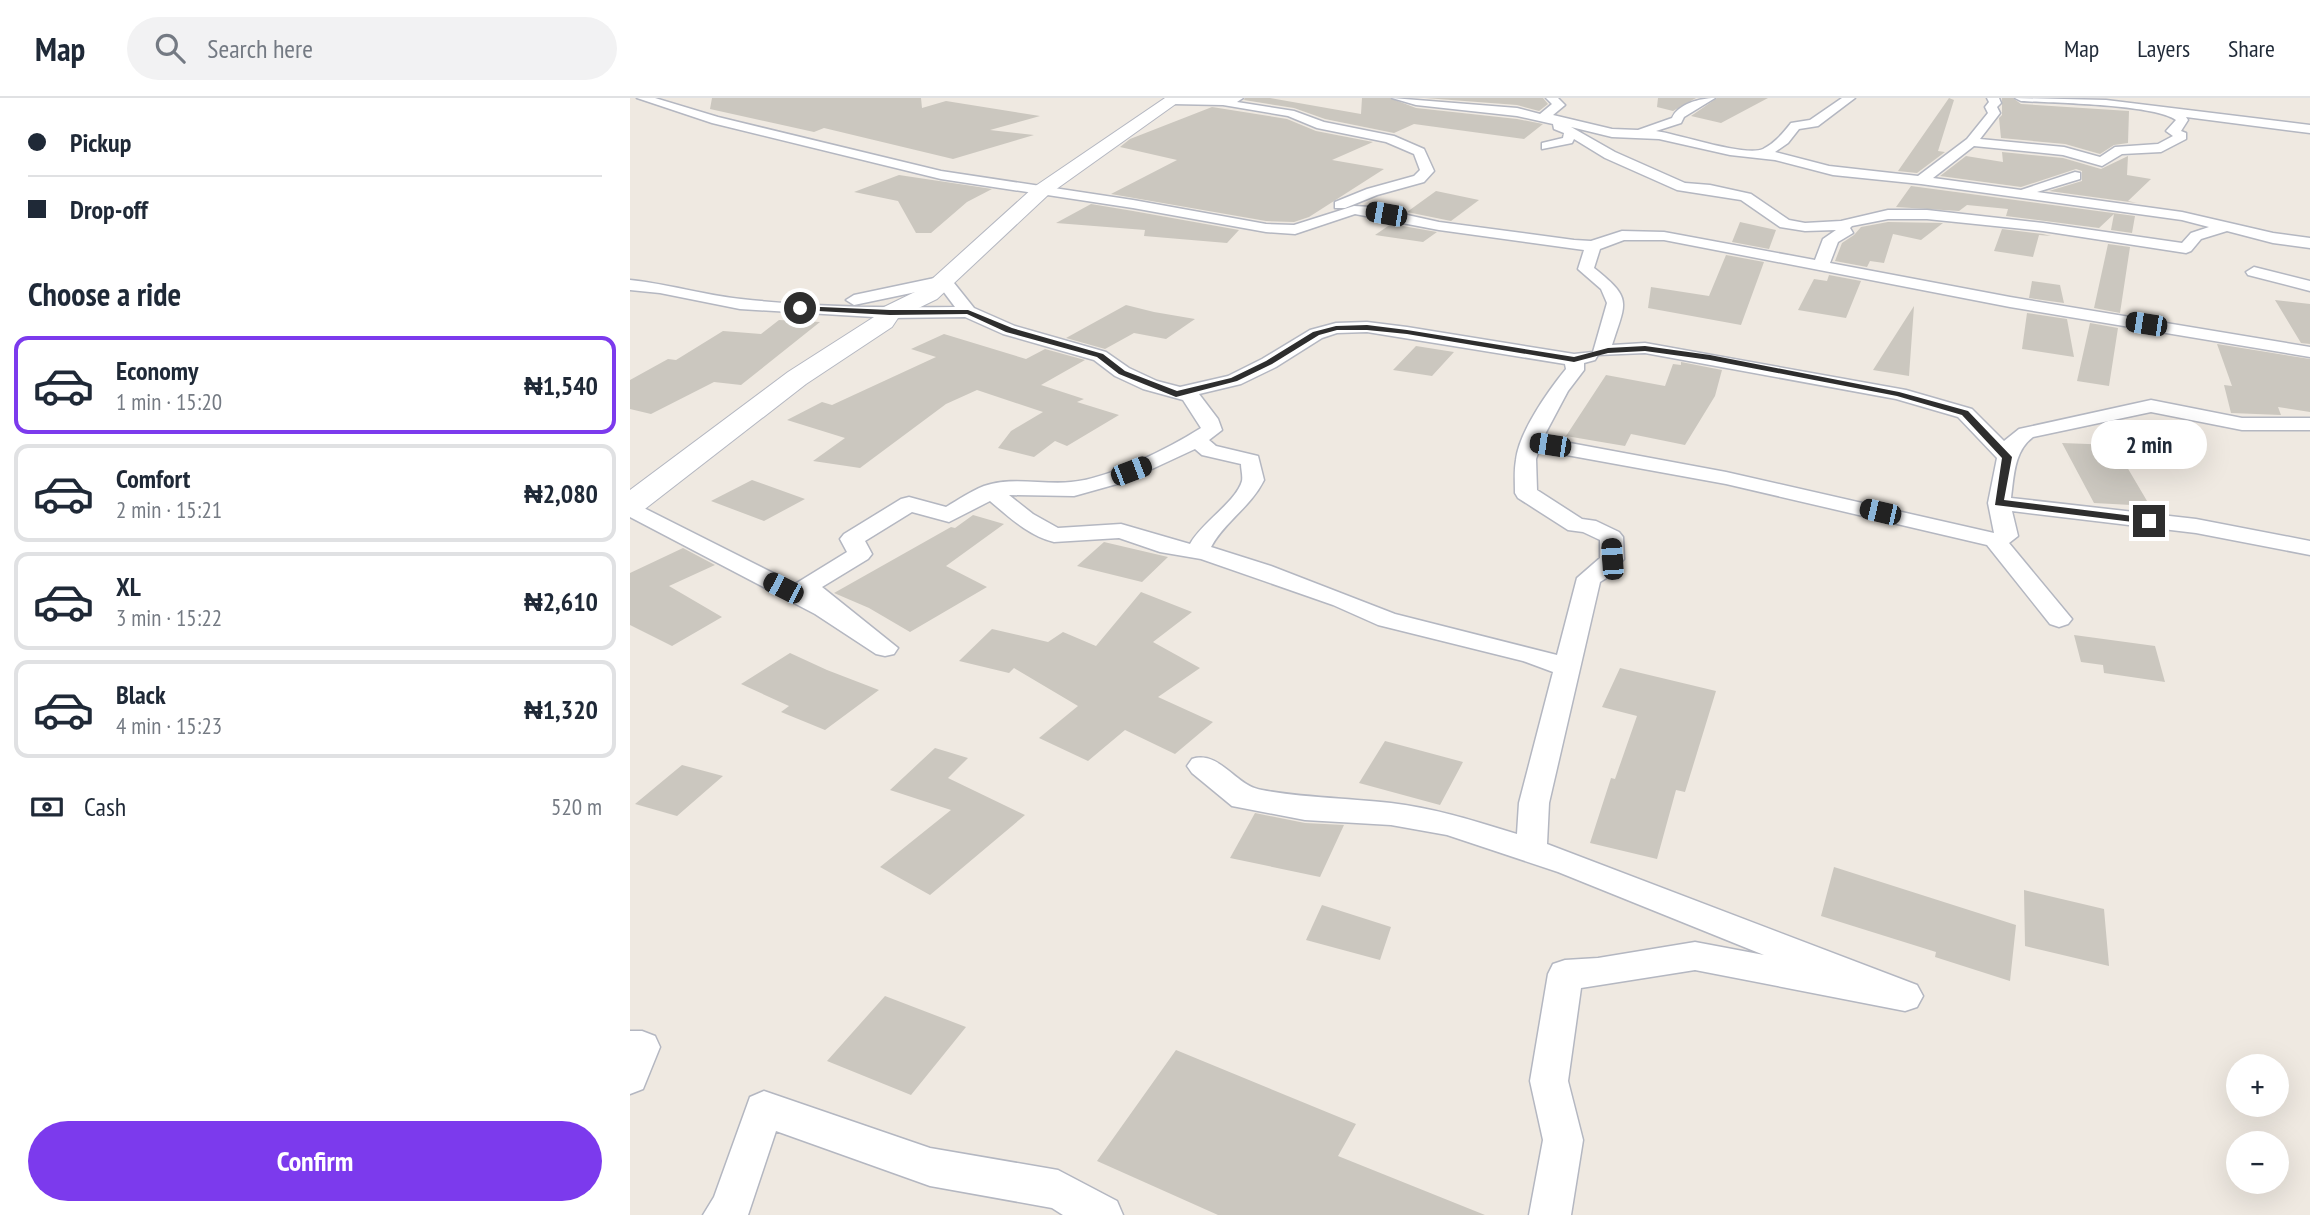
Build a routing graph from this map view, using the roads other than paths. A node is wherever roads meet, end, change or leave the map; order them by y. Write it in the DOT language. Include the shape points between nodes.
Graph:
graph roads {
  1 [pos="643,98"];
  2 [pos="1398,98"];
  3 [pos="1554,98"];
  4 [pos="1709,98"];
  5 [pos="1849,98"];
  6 [pos="1993,98"];
  7 [pos="2021,98"];
  8 [pos="1174,99"];
  9 [pos="1233,100"];
  10 [pos="2170,112"];
  11 [pos="1557,122"];
  12 [pos="1571,128"];
  13 [pos="2310,129"];
  14 [pos="1642,134"];
  15 [pos="1971,142"];
  16 [pos="1546,146"];
  17 [pos="1763,154"];
  18 [pos="2075,176"];
  19 [pos="1904,178"];
  20 [pos="1922,180"];
  21 [pos="1041,191"];
  22 [pos="1899,193"];
  23 [pos="2019,193"];
  24 [pos="1340,214"];
  25 [pos="2225,227"];
  26 [pos="1842,228"];
  27 [pos="2310,243"];
  28 [pos="1593,246"];
  29 [pos="1821,266"];
  30 [pos="2254,272"];
  31 [pos="944,281"];
  32 [pos="630,285"];
  33 [pos="2310,286"];
  34 [pos="800,308"];
  35 [pos="968,312"];
  36 [pos="890,313"];
  37 [pos="1608,350"];
  38 [pos="2310,352"];
  39 [pos="1574,360"];
  40 [pos="1176,394"];
  41 [pos="2310,424"];
  42 [pos="1196,439"];
  43 [pos="1531,442"];
  44 [pos="2007,457"];
  45 [pos="991,491"];
  46 [pos="1999,503"];
  47 [pos="630,507"];
  48 [pos="1995,540"];
  49 [pos="2310,548"];
  50 [pos="1197,552"];
  51 [pos="2059,619"];
  52 [pos="1567,668"];
  53 [pos="1202,766"];
  54 [pos="1531,851"];
  55 [pos="630,1047"];
  56 [pos="630,1077"];
  57 [pos="724,1215"];
  58 [pos="1102,1215"];
  59 [pos="1550,1215"];
  1 -- 21 [label="street" via="902,166"];
  2 -- 11 [label="street" via="1517,112"];
  3 -- 12 [label="street" via="1559,105 1545,115"];
  4 -- 14 [label="street" via="1676,120"];
  5 -- 17 [label="street" via="1814,123 1796,126"];
  6 -- 15 [label="street" via="1994,113"];
  7 -- 10 [label="street"];
  8 -- 9 [label="street"];
  8 -- 21 [label="street"];
  9 -- 24 [label="street" via="1228,104 1290,113 1321,125 1390,139 1419,152 1427,171 1419,179 1337,206"];
  10 -- 13 [label="street"];
  10 -- 15 [label="street" via="2182,120 2172,131 2182,136 2161,148 2119,150 2102,162 2064,151"];
  11 -- 12 [label="street" via="1552,123"];
  12 -- 14 [label="street"];
  12 -- 16 [label="street" via="1568,140"];
  12 -- 26 [label="street" via="1610,155 1682,187 1746,197 1785,224"];
  14 -- 17 [label="street"];
  15 -- 20 [label="street"];
  17 -- 19 [label="street" via="1831,170"];
  18 -- 23 [label="street"];
  19 -- 20 [label="street"];
  19 -- 22 [label="street"];
  20 -- 23 [label="street"];
  21 -- 24 [label="street" via="1284,231"];
  21 -- 31 [label="street"];
  23 -- 25 [label="street" via="2182,216"];
  24 -- 28 [label="street" via="1371,211 1439,226"];
  25 -- 26 [label="street" via="2196,236 2186,248 1886,207"];
  25 -- 27 [label="street"];
  26 -- 29 [label="street" via="1846,233 1831,239"];
  28 -- 29 [label="street" via="1622,235 1644,234"];
  28 -- 37 [label="street" via="1586,269 1609,287 1616,300 1612,328 1603,340 1602,351"];
  29 -- 38 [label="street"];
  30 -- 33 [label="street"];
  31 -- 34 [label="street"];
  31 -- 35 [label="street"];
  31 -- 36 [label="street" via="929,295"];
  32 -- 34 [label="street" via="740,304"];
  34 -- 36 [label="street"];
  35 -- 36 [label="street"];
  35 -- 40 [label="street" via="1009,330 1100,356 1122,372"];
  36 -- 47 [label="street" via="797,378"];
  37 -- 39 [label="street"];
  37 -- 44 [label="street" via="1645,348 1710,358 1909,397 1965,413"];
  39 -- 40 [label="street" via="1407,332 1336,328 1316,334 1234,380"];
  39 -- 43 [label="street" via="1575,370"];
  40 -- 42 [label="street" via="1190,396 1208,419 1212,430"];
  41 -- 44 [label="street" via="2242,424 2151,406 2026,433 2014,441"];
  42 -- 45 [label="street" via="1147,465 1074,489"];
  42 -- 50 [label="street" via="1209,451 1251,460 1253,480 1245,496 1208,532"];
  43 -- 48 [label="street" via="1726,478"];
  43 -- 52 [label="street" via="1526,493 1576,525 1611,537 1612,559 1589,578"];
  44 -- 46 [label="street"];
  45 -- 47 [label="street" via="949,515 909,504 852,539 860,554 806,586 885,648 824,609"];
  45 -- 50 [label="street" via="1054,535 1121,531 1168,548"];
  46 -- 48 [label="street" via="2006,536"];
  46 -- 49 [label="street" via="2196,526"];
  48 -- 51 [label="street"];
  50 -- 52 [label="street" via="1263,571 1387,620"];
  52 -- 54 [label="street" via="1534,803"];
  53 -- 54 [label="street" via="1243,798 1448,824"];
  54 -- 59 [label="street" via="1905,996 1695,956 1565,974 1549,1081 1563,1140"];
  55 -- 56 [label="street" via="642,1047"];
  57 -- 58 [label="street" via="730,1210 764,1109 930,1167 1058,1190"];
}
